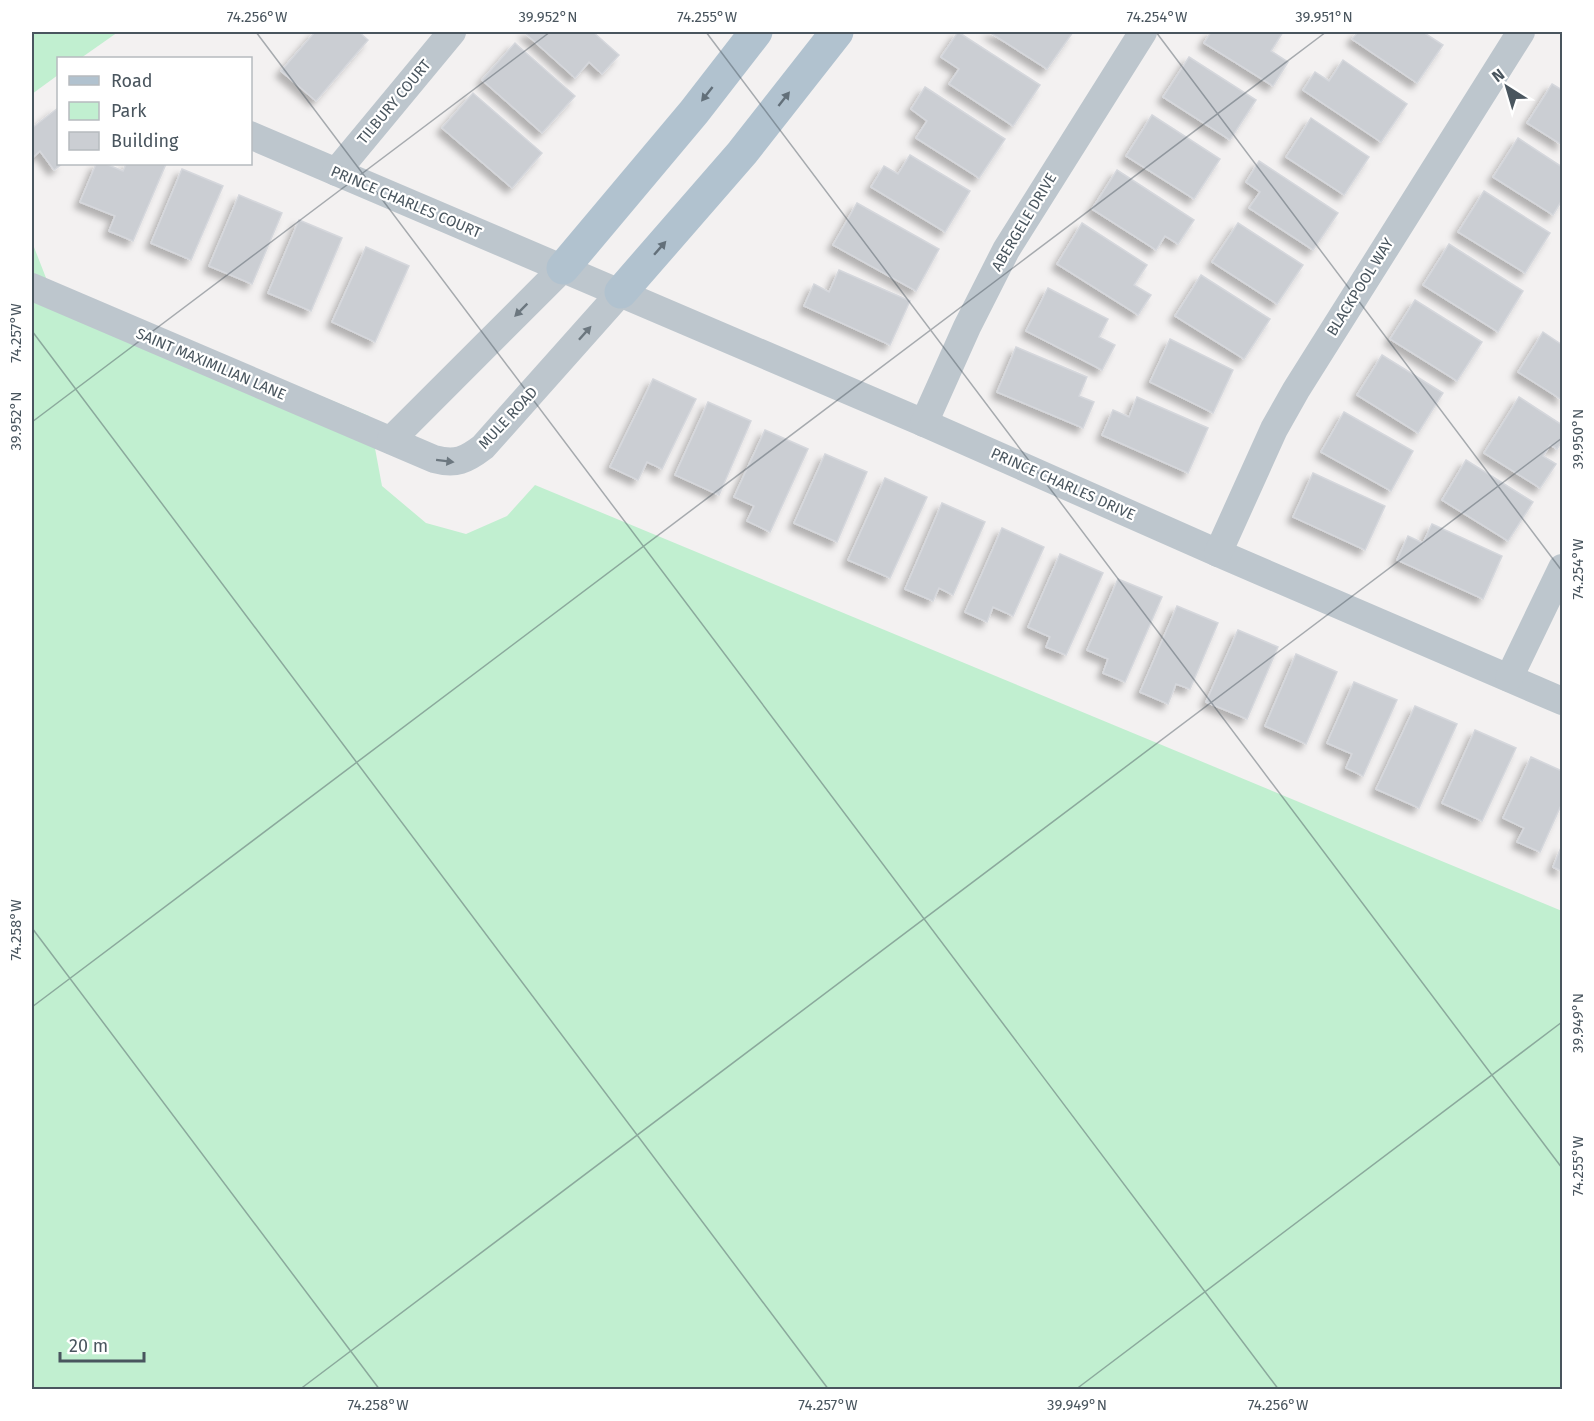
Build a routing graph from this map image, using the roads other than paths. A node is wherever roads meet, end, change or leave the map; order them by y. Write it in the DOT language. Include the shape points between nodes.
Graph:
graph roads {
  1 [pos="452,32"];
  2 [pos="756,32"];
  3 [pos="837,32"];
  4 [pos="1143,32"];
  5 [pos="1521,32"];
  6 [pos="252,136"];
  7 [pos="336,172"];
  8 [pos="562,268"];
  9 [pos="32,287"];
  10 [pos="621,292"];
  11 [pos="924,423"];
  12 [pos="391,440"];
  13 [pos="1218,553"];
  14 [pos="1563,568"];
  15 [pos="1509,678"];
  16 [pos="1563,701"];
  1 -- 7 [label="street, TILBURY COURT"];
  2 -- 8 [label="main road, one-way"];
  10 -- 3 [label="main road, MULE ROAD, one-way" via="742,153"];
  4 -- 11 [label="street, ABERGELE DRIVE" via="1006,250"];
  5 -- 13 [label="street, BLACKPOOL WAY" via="1296,390 1274,429"];
  6 -- 7 [label="street, PRINCE CHARLES COURT"];
  7 -- 8 [label="street, PRINCE CHARLES COURT"];
  8 -- 10 [label="street, PRINCE CHARLES DRIVE"];
  8 -- 12 [label="street, one-way"];
  9 -- 12 [label="street, SAINT MAXIMILIAN LANE"];
  10 -- 11 [label="street, PRINCE CHARLES DRIVE"];
  12 -- 10 [label="street, MULE ROAD, one-way" via="445,462 473,455"];
  11 -- 13 [label="street, PRINCE CHARLES DRIVE"];
  13 -- 15 [label="street, PRINCE CHARLES DRIVE"];
  14 -- 15 [label="street"];
  15 -- 16 [label="street, PRINCE CHARLES DRIVE"];
}
